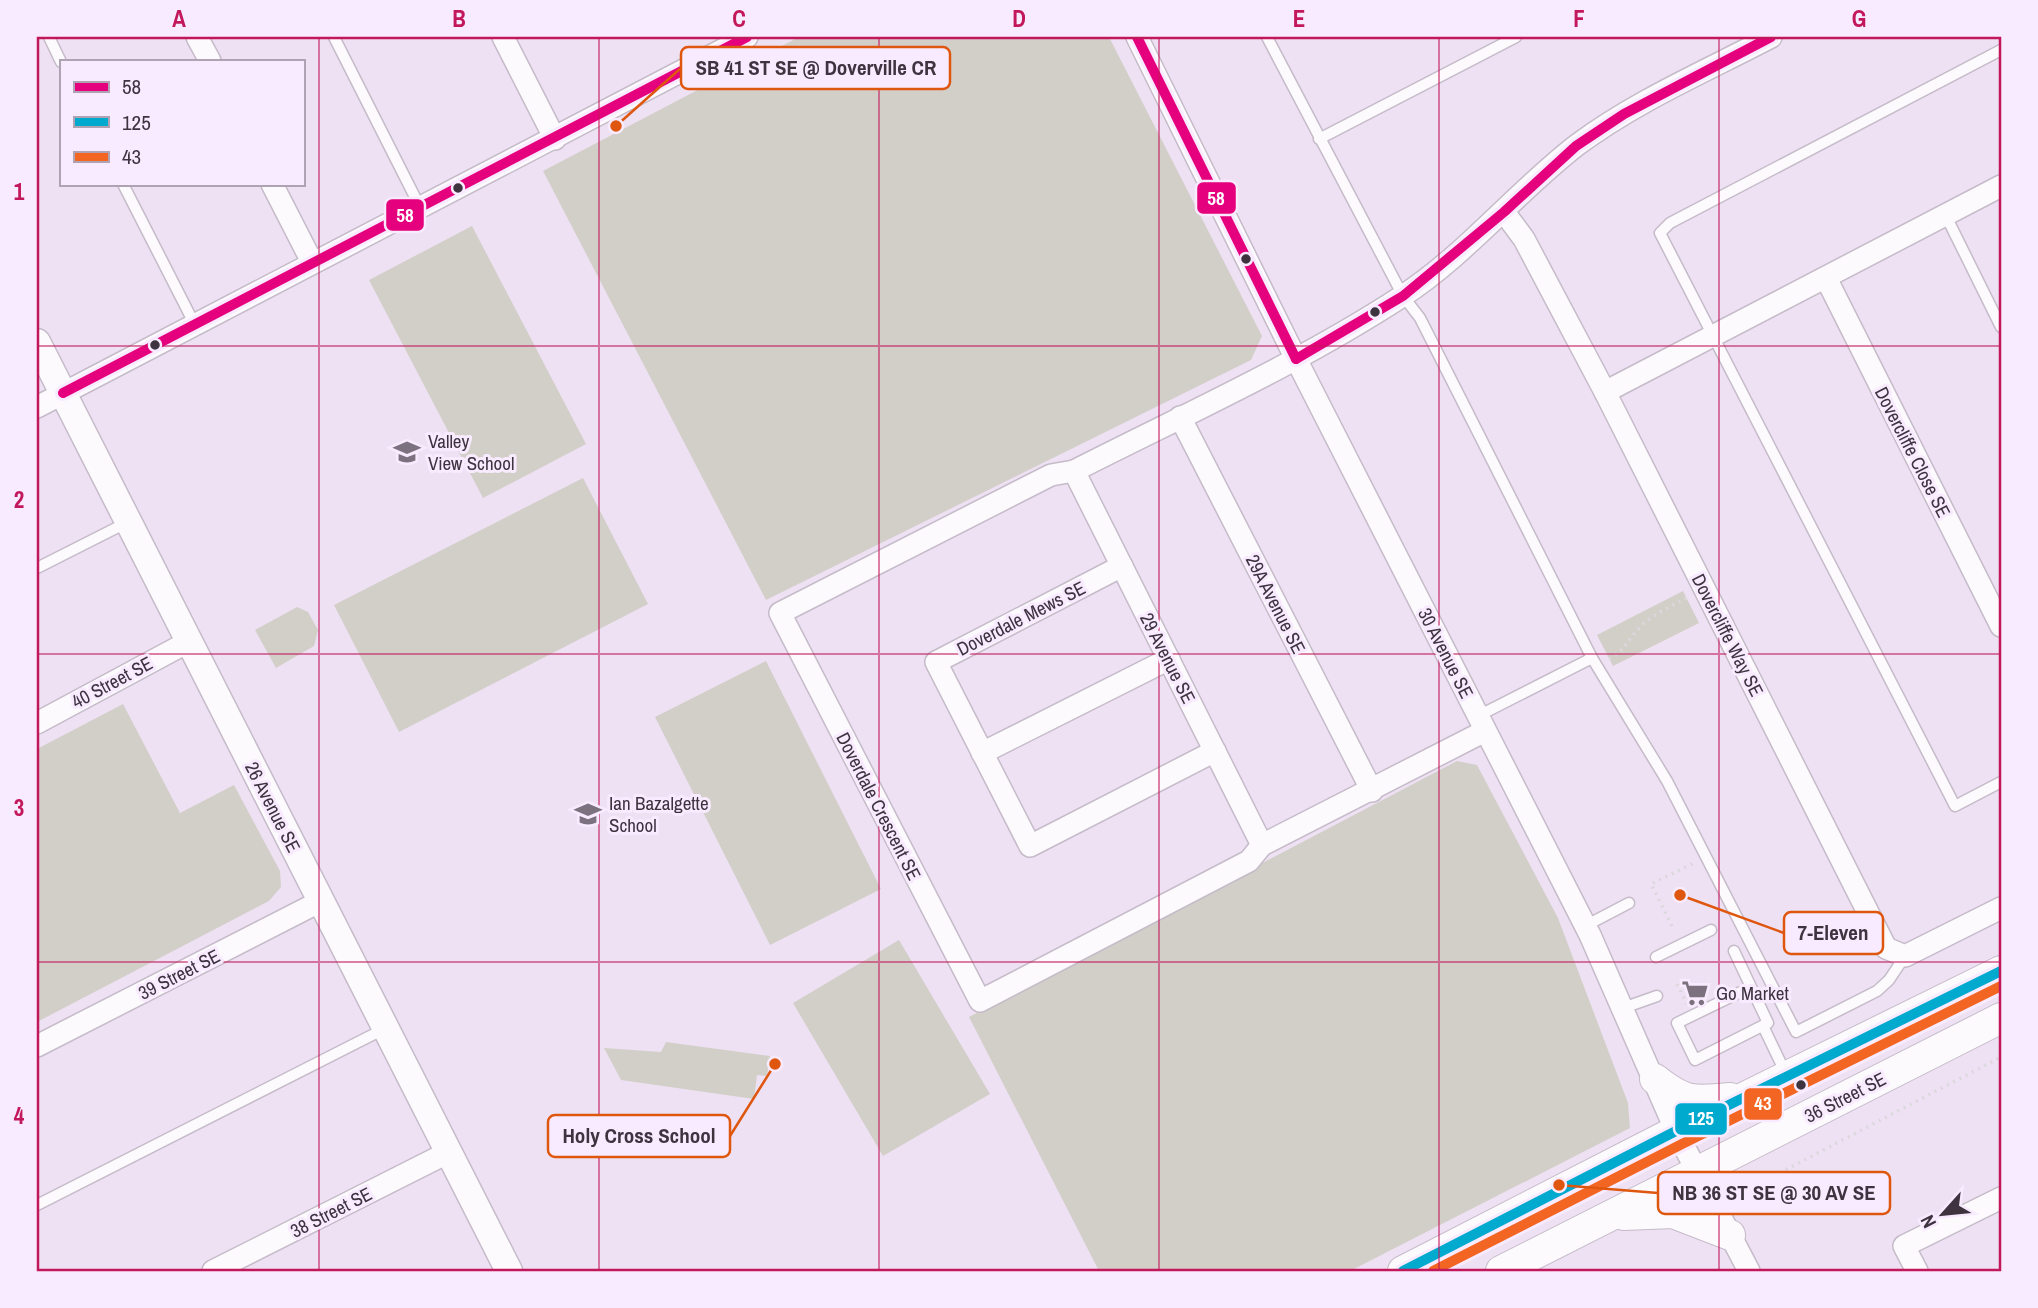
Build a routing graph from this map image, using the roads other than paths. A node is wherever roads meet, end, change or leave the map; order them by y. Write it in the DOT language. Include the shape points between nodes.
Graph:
graph roads {
  1 [pos="48,37"];
  2 [pos="197,37"];
  3 [pos="334,37"];
  4 [pos="503,37"];
  5 [pos="747,37"];
  6 [pos="1137,37"];
  7 [pos="1267,37"];
  8 [pos="1516,37"];
  9 [pos="1770,37"];
  10 [pos="2001,50"];
  11 [pos="60,60"];
  12 [pos="208,60"];
  13 [pos="555,139"];
  14 [pos="1319,139"];
  15 [pos="124,186"];
  16 [pos="273,186"];
  17 [pos="2001,186"];
  18 [pos="421,209"];
  19 [pos="1504,212"];
  20 [pos="1946,216"];
  21 [pos="313,262"];
  22 [pos="1826,278"];
  23 [pos="1403,296"];
  24 [pos="195,325"];
  25 [pos="2001,327"];
  26 [pos="1712,336"];
  27 [pos="37,342"];
  28 [pos="1296,359"];
  29 [pos="63,393"];
  30 [pos="1605,393"];
  31 [pos="37,407"];
  32 [pos="1180,417"];
  33 [pos="1074,471"];
  34 [pos="128,522"];
  35 [pos="1122,566"];
  36 [pos="37,568"];
  37 [pos="2001,626"];
  38 [pos="188,642"];
  39 [pos="1169,659"];
  40 [pos="1594,662"];
  41 [pos="37,723"];
  42 [pos="1482,723"];
  43 [pos="1215,751"];
  44 [pos="982,753"];
  45 [pos="2001,782"];
  46 [pos="1371,791"];
  47 [pos="1262,845"];
  48 [pos="321,901"];
  49 [pos="1629,903"];
  50 [pos="2001,908"];
  51 [pos="1585,926"];
  52 [pos="1712,930"];
  53 [pos="1734,951"];
  54 [pos="1905,956"];
  55 [pos="1656,957"];
  56 [pos="2001,971"];
  57 [pos="1749,988"];
  58 [pos="1657,996"];
  59 [pos="1623,1008"];
  60 [pos="2001,1017"];
  61 [pos="1763,1026"];
  62 [pos="386,1028"];
  63 [pos="37,1046"];
  64 [pos="1787,1077"];
  65 [pos="1655,1079"];
  66 [pos="1747,1096"];
  67 [pos="1676,1131"];
  68 [pos="449,1152"];
  69 [pos="1696,1173"];
  70 [pos="2001,1198"];
  71 [pos="37,1205"];
  72 [pos="1613,1215"];
  73 [pos="1730,1235"];
  74 [pos="213,1271"];
  75 [pos="509,1271"];
  76 [pos="1403,1271"];
  77 [pos="1501,1271"];
  78 [pos="1749,1271"];
  79 [pos="1917,1271"];
  1 -- 11 [label="lane"];
  2 -- 12 [label="street"];
  3 -- 18 [label="lane"];
  4 -- 13 [label="street"];
  5 -- 13 [label="street"];
  6 -- 28 [label="street, 30 Avenue SE"];
  7 -- 14 [label="lane"];
  8 -- 14 [label="lane"];
  9 -- 19 [label="street" via="1624,114 1576,146"];
  10 -- 26 [label="lane" via="1671,223 1660,233"];
  13 -- 18 [label="street"];
  14 -- 23 [label="lane"];
  15 -- 24 [label="lane"];
  16 -- 21 [label="street"];
  17 -- 20 [label="street"];
  18 -- 21 [label="street"];
  19 -- 23 [label="street"];
  19 -- 30 [label="street, Dovercliffe Way SE" via="1524,239"];
  20 -- 22 [label="street"];
  20 -- 25 [label="lane"];
  21 -- 24 [label="street"];
  22 -- 26 [label="street"];
  22 -- 37 [label="street, Dovercliffe Close SE"];
  23 -- 28 [label="street"];
  23 -- 40 [label="lane" via="1420,318"];
  24 -- 29 [label="street"];
  26 -- 30 [label="street"];
  26 -- 45 [label="lane" via="1955,806"];
  27 -- 29 [label="street, 26 Avenue SE"];
  28 -- 32 [label="street, Doverdale Crescent SE"];
  28 -- 42 [label="street, 30 Avenue SE"];
  29 -- 31 [label="street"];
  29 -- 34 [label="street, 26 Avenue SE"];
  30 -- 54 [label="street, Dovercliffe Way SE" via="1886,948"];
  32 -- 33 [label="street, Doverdale Crescent SE"];
  32 -- 46 [label="street, 29A Avenue SE"];
  33 -- 35 [label="street, 29 Avenue SE"];
  33 -- 47 [label="street, Doverdale Crescent SE" via="1051,475 780,613 980,1001 1250,861"];
  34 -- 36 [label="lane"];
  34 -- 38 [label="street, 26 Avenue SE"];
  35 -- 39 [label="street, 29 Avenue SE"];
  35 -- 44 [label="street, Doverdale Mews SE" via="936,662"];
  38 -- 41 [label="street, 40 Street SE"];
  38 -- 48 [label="street, 26 Avenue SE"];
  39 -- 43 [label="street, 29 Avenue SE"];
  39 -- 44 [label="street"];
  40 -- 42 [label="lane"];
  40 -- 54 [label="lane" via="1667,781 1796,1032 1877,991"];
  42 -- 46 [label="street, Doverdale Crescent SE"];
  42 -- 51 [label="street, 30 Avenue SE"];
  43 -- 44 [label="street, Doverdale Mews SE" via="1030,846"];
  43 -- 47 [label="street, 29 Avenue SE"];
  46 -- 47 [label="street, Doverdale Crescent SE"];
  48 -- 62 [label="street, 26 Avenue SE"];
  48 -- 63 [label="street, 39 Street SE"];
  49 -- 51 [label="lane"];
  50 -- 54 [label="street"];
  51 -- 59 [label="street, 30 Avenue SE"];
  52 -- 55 [label="lane"];
  53 -- 57 [label="lane"];
  56 -- 64 [label="main road"];
  57 -- 61 [label="lane" via="1768,1023"];
  57 -- 61 [label="lane" via="1704,1014 1677,1023 1695,1059 1740,1033"];
  58 -- 59 [label="lane"];
  59 -- 65 [label="street, 30 Avenue SE"];
  60 -- 69 [label="main road, 36 Street SE"];
  61 -- 64 [label="lane"];
  62 -- 68 [label="street, 26 Avenue SE"];
  62 -- 71 [label="lane"];
  64 -- 66 [label="main road"];
  65 -- 66 [label="main road" via="1679,1098"];
  65 -- 67 [label="street, 30 Avenue SE"];
  66 -- 67 [label="main road"];
  67 -- 69 [label="street, 30 Avenue SE"];
  67 -- 76 [label="main road"];
  68 -- 74 [label="street, 38 Street SE"];
  68 -- 75 [label="street, 26 Avenue SE"];
  69 -- 72 [label="main road, 36 Street SE"];
  69 -- 73 [label="street, 30 Avenue SE"];
  70 -- 79 [label="street" via="1903,1246"];
  72 -- 73 [label="main road" via="1673,1213"];
  72 -- 77 [label="main road, 36 Street SE"];
  73 -- 78 [label="street, 30 Avenue SE"];
}
